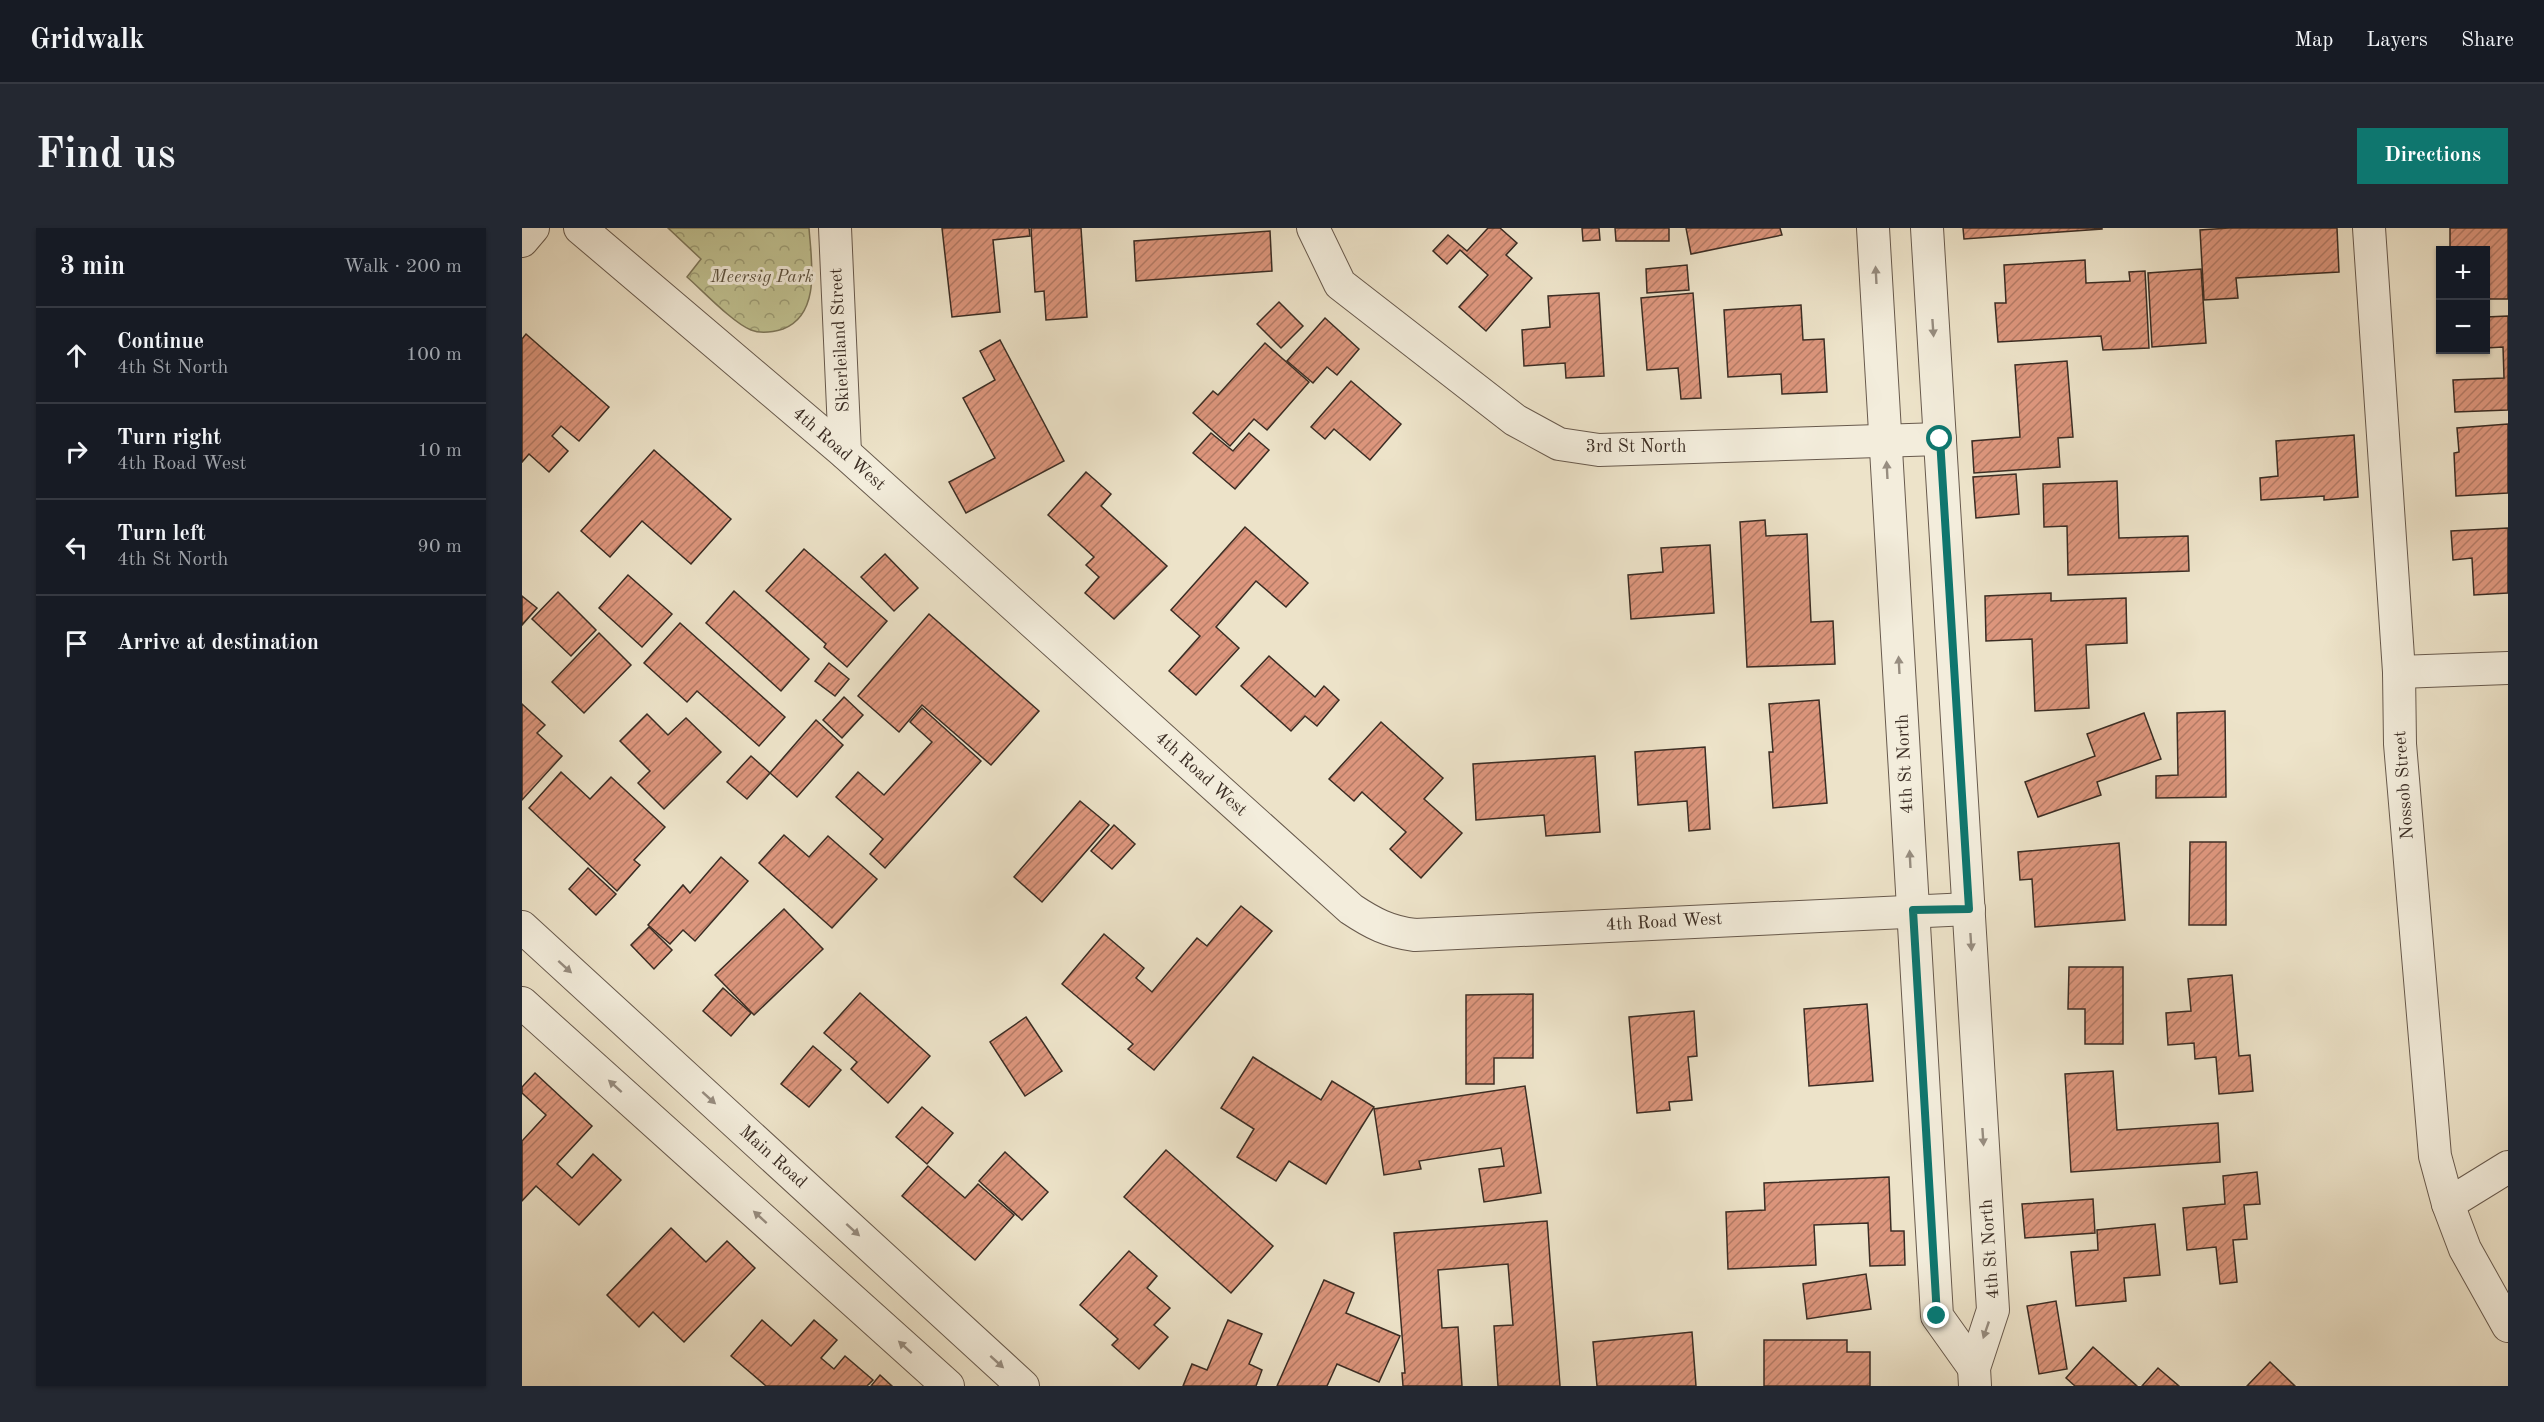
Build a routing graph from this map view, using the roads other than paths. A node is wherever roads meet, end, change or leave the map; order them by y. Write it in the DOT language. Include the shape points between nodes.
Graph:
graph roads {
  1 [pos="533,228"];
  2 [pos="580,228"];
  3 [pos="835,228"];
  4 [pos="1313,228"];
  5 [pos="1873,228"];
  6 [pos="1927,228"];
  7 [pos="2369,228"];
  8 [pos="522,241"];
  9 [pos="1886,439"];
  10 [pos="1940,439"];
  11 [pos="845,453"];
  12 [pos="2508,668"];
  13 [pos="2399,672"];
  14 [pos="1969,909"];
  15 [pos="1913,910"];
  16 [pos="522,927"];
  17 [pos="522,1003"];
  18 [pos="2508,1167"];
  19 [pos="2448,1204"];
  20 [pos="2508,1326"];
  21 [pos="1974,1377"];
  22 [pos="948,1386"];
  23 [pos="1023,1386"];
  1 -- 8 [label="street"];
  2 -- 11 [label="street, 4th Road West"];
  3 -- 11 [label="street, Skierleiland Street"];
  4 -- 9 [label="street, 3rd St North" via="1340,284 1515,420 1559,444 1599,450"];
  9 -- 5 [label="street, 4th St North, one-way"];
  6 -- 10 [label="street, 4th St North, one-way"];
  7 -- 13 [label="street, Nossob Street"];
  9 -- 10 [label="street, 3rd St North"];
  15 -- 9 [label="street, 4th St North, one-way"];
  10 -- 14 [label="street, 4th St North"];
  11 -- 15 [label="street, 4th Road West" via="1351,909 1393,933"];
  12 -- 13 [label="street"];
  13 -- 19 [label="street, Nossob Street" via="2400,744 2435,1156"];
  14 -- 15 [label="street, 4th Road West"];
  14 -- 21 [label="street, 4th St North, one-way" via="1994,1310"];
  15 -- 21 [label="street, 4th St North" via="1937,1316"];
  16 -- 23 [label="street, Main Road, one-way"];
  22 -- 17 [label="street, one-way"];
  18 -- 19 [label="street"];
  19 -- 20 [label="street, Nossob Street" via="2465,1249"];
}
